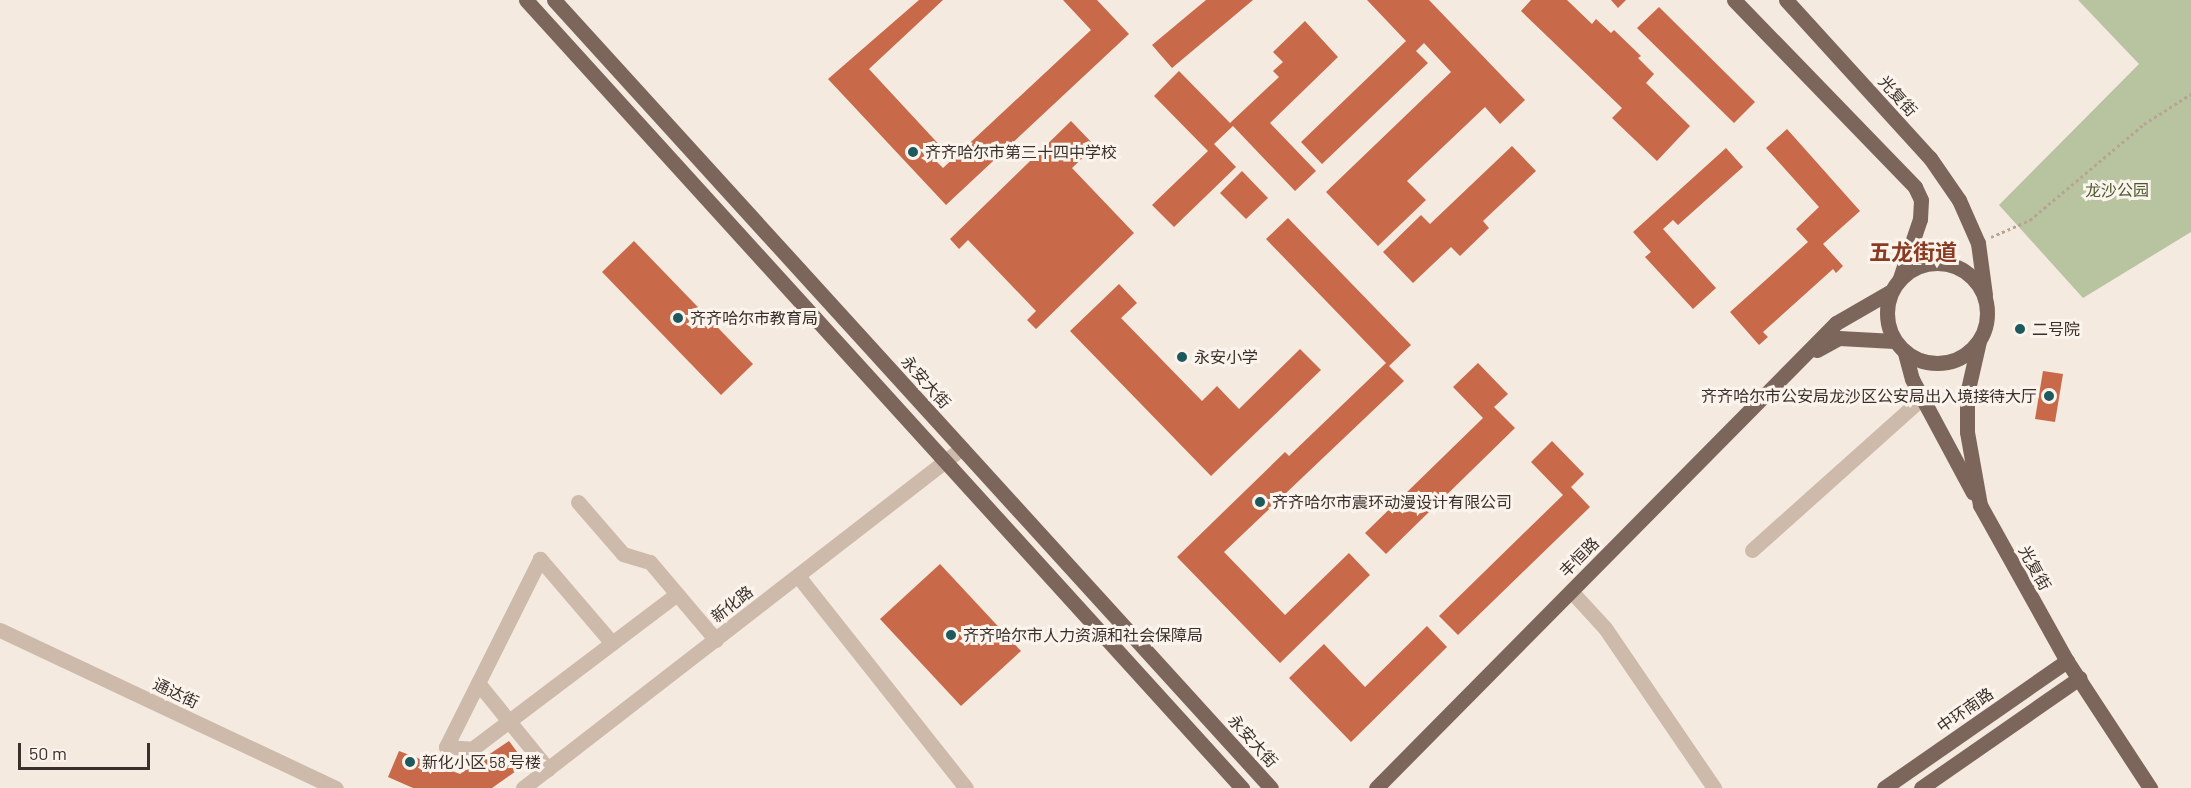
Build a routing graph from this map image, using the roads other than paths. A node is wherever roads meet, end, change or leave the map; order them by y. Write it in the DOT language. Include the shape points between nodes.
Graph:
graph roads {
  1 [pos="526,0"];
  2 [pos="554,0"];
  3 [pos="1734,0"];
  4 [pos="1786,0"];
  5 [pos="1900,278"];
  6 [pos="1890,292"];
  7 [pos="1985,295"];
  8 [pos="1894,341"];
  9 [pos="1979,341"];
  10 [pos="1905,353"];
  11 [pos="1809,354"];
  12 [pos="1922,398"];
  13 [pos="962,448"];
  14 [pos="945,462"];
  15 [pos="578,502"];
  16 [pos="1980,505"];
  17 [pos="1752,550"];
  18 [pos="798,576"];
  19 [pos="1570,591"];
  20 [pos="677,594"];
  21 [pos="0,630"];
  22 [pos="716,640"];
  23 [pos="612,643"];
  24 [pos="2067,661"];
  25 [pos="2079,678"];
  26 [pos="478,683"];
  27 [pos="509,721"];
  28 [pos="548,769"];
  29 [pos="336,788"];
  30 [pos="523,788"];
  31 [pos="966,788"];
  32 [pos="1242,788"];
  33 [pos="1271,788"];
  34 [pos="1376,788"];
  35 [pos="1713,788"];
  36 [pos="1884,788"];
  37 [pos="1921,788"];
  38 [pos="2150,788"];
  1 -- 14 [label="main road"];
  2 -- 13 [label="main road, 永安大街"];
  3 -- 5 [label="main road" via="1915,187 1921,200 1920,219"];
  4 -- 7 [label="main road, 光复街" via="1930,158 1959,200 1978,243"];
  5 -- 6 [label="main road"];
  5 -- 7 [label="main road" via="1913,268 1946,263 1962,269"];
  6 -- 8 [label="main road" via="1887,325"];
  6 -- 11 [label="main road" via="1836,323"];
  7 -- 9 [label="main road" via="1985,326"];
  8 -- 10 [label="main road"];
  8 -- 11 [label="main road" via="1839,339"];
  9 -- 10 [label="main road" via="1966,356 1936,364"];
  9 -- 16 [label="main road, 光复街" via="1967,394 1967,432"];
  10 -- 12 [label="main road"];
  11 -- 19 [label="main road, 丰恒路"];
  12 -- 16 [label="main road"];
  12 -- 17 [label="street"];
  13 -- 14 [label="street, 新化路"];
  13 -- 33 [label="main road, 永安大街"];
  14 -- 18 [label="street, 新化路"];
  14 -- 32 [label="main road"];
  15 -- 20 [label="street" via="623,554 650,562"];
  16 -- 24 [label="main road, 光复街"];
  18 -- 22 [label="street, 新化路"];
  18 -- 31 [label="street"];
  19 -- 34 [label="main road, 丰恒路"];
  19 -- 35 [label="street" via="1605,628"];
  20 -- 22 [label="street"];
  20 -- 23 [label="street"];
  21 -- 29 [label="street, 通达街"];
  22 -- 28 [label="street, 新化路"];
  23 -- 26 [label="street" via="540,559"];
  23 -- 27 [label="street"];
  24 -- 25 [label="main road, 光复街"];
  24 -- 36 [label="main road, 中环南路"];
  25 -- 37 [label="main road"];
  25 -- 38 [label="main road, 光复街"];
  26 -- 27 [label="street"];
  26 -- 27 [label="street" via="446,747 472,749"];
  27 -- 28 [label="street"];
  28 -- 30 [label="street, 新化路"];
}
